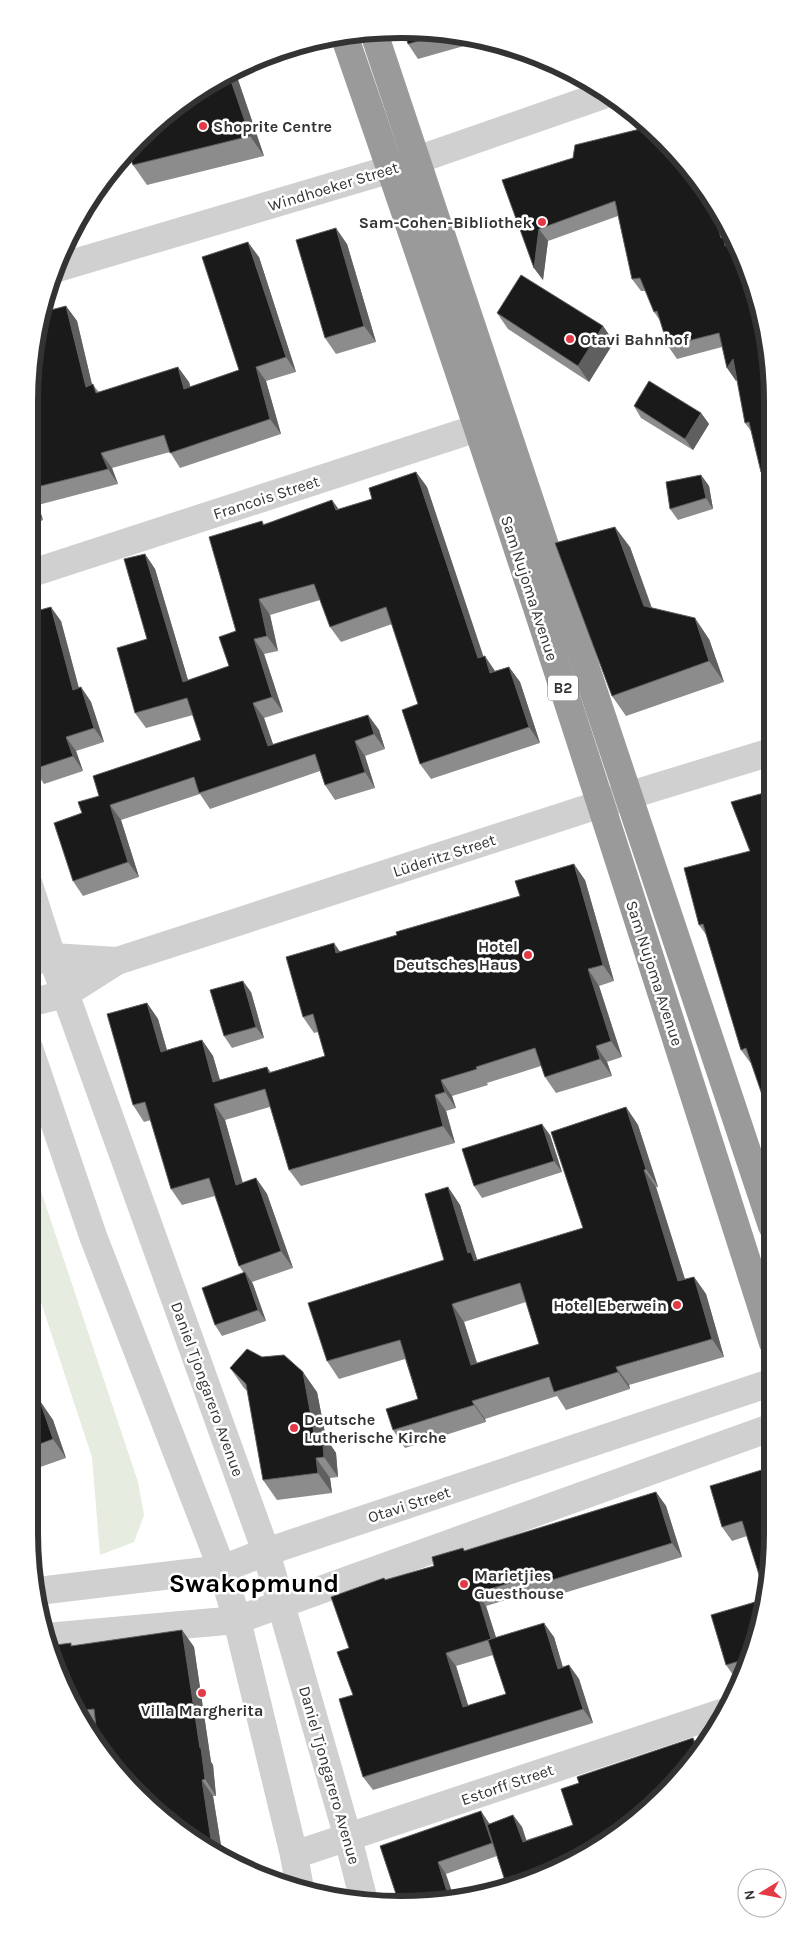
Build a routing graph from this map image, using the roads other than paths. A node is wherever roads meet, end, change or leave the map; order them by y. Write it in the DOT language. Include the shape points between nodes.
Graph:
graph roads {
  1 [pos="375,38"];
  2 [pos="347,42"];
  3 [pos="599,96"];
  4 [pos="403,164"];
  5 [pos="63,266"];
  6 [pos="503,420"];
  7 [pos="476,428"];
  8 [pos="38,571"];
  9 [pos="764,754"];
  10 [pos="628,797"];
  11 [pos="602,804"];
  12 [pos="38,946"];
  13 [pos="40,959"];
  14 [pos="117,961"];
  15 [pos="66,994"];
  16 [pos="38,1001"];
  17 [pos="38,1074"];
  18 [pos="764,1202"];
  19 [pos="764,1315"];
  20 [pos="764,1385"];
  21 [pos="764,1430"];
  22 [pos="266,1552"];
  23 [pos="222,1569"];
  24 [pos="42,1590"];
  25 [pos="281,1604"];
  26 [pos="237,1620"];
  27 [pos="53,1636"];
  28 [pos="715,1715"];
  29 [pos="348,1838"];
  30 [pos="294,1855"];
  31 [pos="298,1880"];
  32 [pos="362,1893"];
  1 -- 4 [label="highway, Sam Nujoma Avenue / B2"];
  2 -- 4 [label="highway, Sam Nujoma Avenue / B2"];
  3 -- 4 [label="street, Windhoeker Street"];
  4 -- 5 [label="street, Windhoeker Street"];
  4 -- 6 [label="highway, Sam Nujoma Avenue / B2"];
  4 -- 7 [label="highway, Sam Nujoma Avenue / B2"];
  6 -- 7 [label="street, Francois Street"];
  6 -- 10 [label="highway, Sam Nujoma Avenue / B2"];
  7 -- 8 [label="street, Francois Street"];
  7 -- 11 [label="highway, Sam Nujoma Avenue / B2"];
  9 -- 10 [label="street, Lüderitz Street"];
  10 -- 11 [label="street, Lüderitz Street"];
  10 -- 18 [label="highway, Sam Nujoma Avenue / B2"];
  11 -- 14 [label="street, Lüderitz Street"];
  11 -- 19 [label="highway, Sam Nujoma Avenue / B2"];
  12 -- 13 [label="street, Daniel Tjongarero Avenue"];
  13 -- 14 [label="street, Lüderitz Street"];
  13 -- 15 [label="street, Daniel Tjongarero Avenue"];
  14 -- 15 [label="street, Lüderitz Street"];
  15 -- 16 [label="street, Lüderitz Street"];
  15 -- 22 [label="street, Daniel Tjongarero Avenue"];
  17 -- 23 [label="street" via="93,1236"];
  20 -- 22 [label="street, Otavi Street"];
  21 -- 25 [label="street"];
  22 -- 23 [label="street, Otavi Street"];
  22 -- 25 [label="street, Daniel Tjongarero Avenue"];
  23 -- 24 [label="street, Otavi Street"];
  23 -- 26 [label="street"];
  25 -- 26 [label="street"];
  25 -- 29 [label="street, Daniel Tjongarero Avenue"];
  26 -- 27 [label="street"];
  26 -- 30 [label="street"];
  28 -- 29 [label="street, Estorff Street"];
  29 -- 30 [label="street, Estorff Street"];
  29 -- 32 [label="street, Daniel Tjongarero Avenue"];
  30 -- 31 [label="street"];
}
